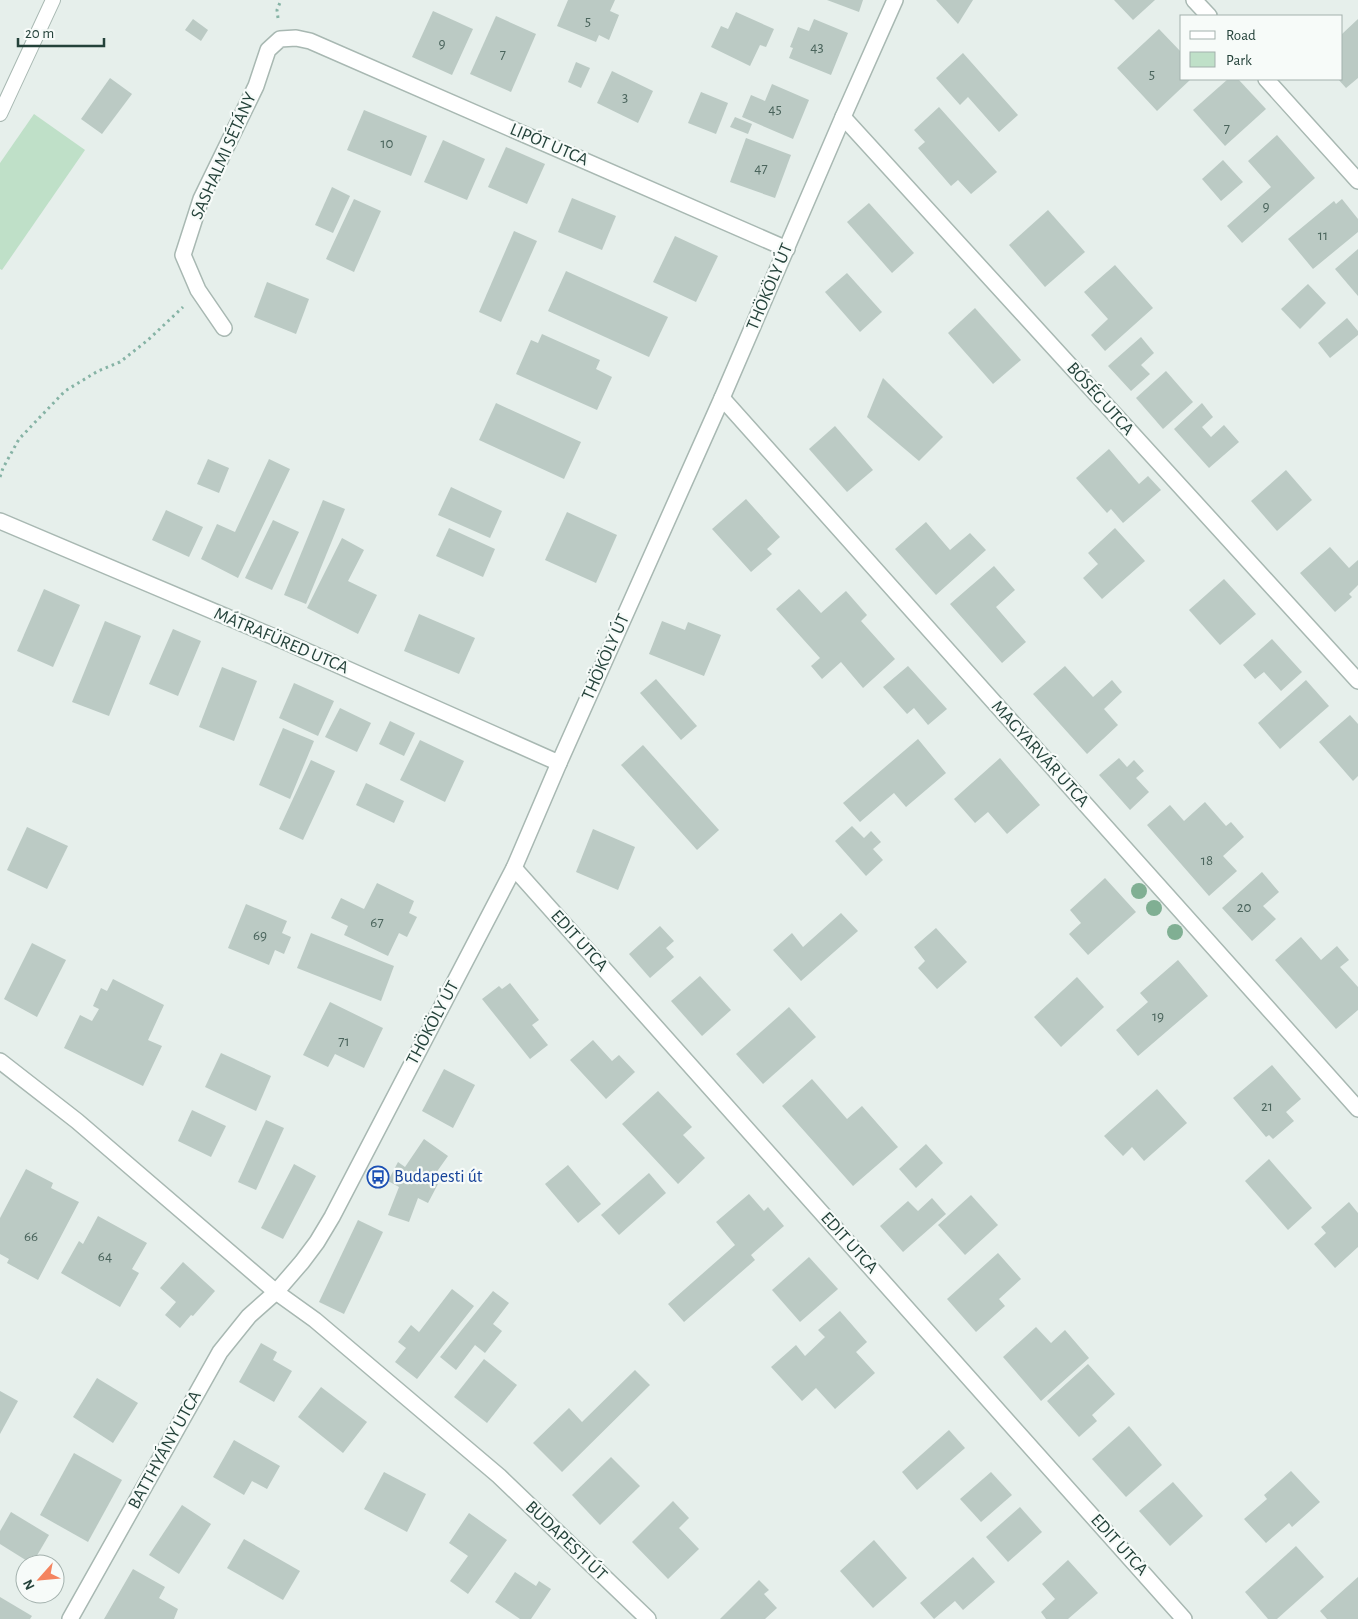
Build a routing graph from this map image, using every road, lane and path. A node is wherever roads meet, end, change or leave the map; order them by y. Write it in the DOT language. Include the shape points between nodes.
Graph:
graph roads {
  1 [pos="52,0"];
  2 [pos="895,0"];
  3 [pos="1194,0"];
  4 [pos="1208,15"];
  5 [pos="310,41"];
  6 [pos="1267,80"];
  7 [pos="0,114"];
  8 [pos="843,116"];
  9 [pos="1358,181"];
  10 [pos="787,249"];
  11 [pos="198,290"];
  12 [pos="224,328"];
  13 [pos="722,398"];
  14 [pos="0,477"];
  15 [pos="1,521"];
  16 [pos="1358,681"];
  17 [pos="559,763"];
  18 [pos="514,868"];
  19 [pos="0,1061"];
  20 [pos="1358,1109"];
  21 [pos="276,1292"];
  22 [pos="70,1619"];
  23 [pos="648,1619"];
  24 [pos="1184,1619"];
  1 -- 7 [label="lane"];
  2 -- 8 [label="street, THÖKÖLY ÚT"];
  3 -- 4 [label="street"];
  5 -- 10 [label="street, LIPÓT UTCA"];
  5 -- 11 [label="street, SASHALMI SÉTÁNY" via="280,39 268,50 256,86 201,199 183,255"];
  6 -- 9 [label="street"];
  8 -- 10 [label="street, THÖKÖLY ÚT"];
  8 -- 16 [label="street, BŐSÉG UTCA"];
  10 -- 13 [label="street, THÖKÖLY ÚT"];
  11 -- 12 [label="street, SASHALMI SÉTÁNY"];
  11 -- 14 [label="path" via="174,317 120,362 66,391 19,439"];
  13 -- 17 [label="street, THÖKÖLY ÚT"];
  13 -- 20 [label="street, MAGYARVÁR UTCA"];
  15 -- 17 [label="street, MÁTRAFÜRED UTCA"];
  17 -- 18 [label="street, THÖKÖLY ÚT"];
  18 -- 21 [label="street, THÖKÖLY ÚT" via="332,1217 317,1242"];
  18 -- 24 [label="street, EDIT UTCA"];
  19 -- 21 [label="street, BUDAPESTI ÚT" via="77,1121"];
  21 -- 22 [label="street, BATTHYÁNY UTCA" via="249,1316 220,1352"];
  21 -- 23 [label="street, BUDAPESTI ÚT" via="315,1320 499,1476"];
}
